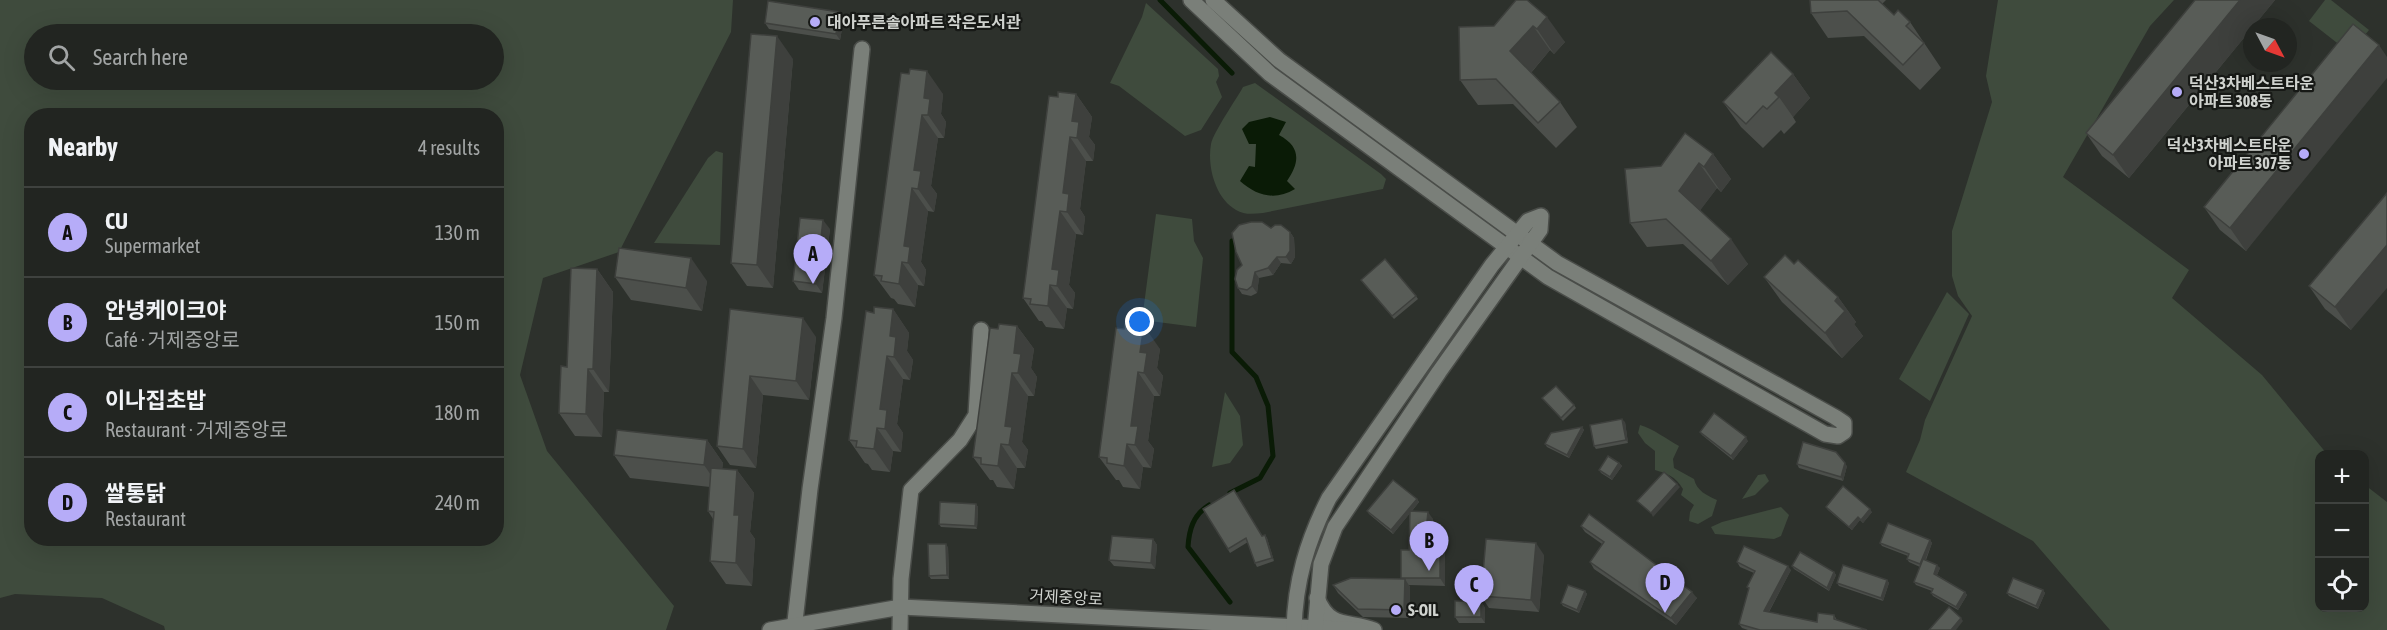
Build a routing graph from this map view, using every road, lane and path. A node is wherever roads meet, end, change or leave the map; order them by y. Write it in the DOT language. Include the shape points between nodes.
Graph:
graph roads {
  1 [pos="1191,0"];
  2 [pos="1214,0"];
  3 [pos="862,49"];
  4 [pos="1518,234"];
  5 [pos="1531,243"];
  6 [pos="1507,247"];
  7 [pos="1521,257"];
  8 [pos="981,330"];
  9 [pos="1298,595"];
  10 [pos="1317,598"];
  11 [pos="901,608"];
  12 [pos="1257,624"];
  13 [pos="793,628"];
  14 [pos="1294,628"];
  15 [pos="1315,628"];
  16 [pos="770,630"];
  17 [pos="900,630"];
  18 [pos="1362,630"];
  19 [pos="1374,630"];
  1 -- 6 [label="street" via="1270,74"];
  2 -- 4 [label="street" via="1279,60"];
  3 -- 13 [label="street" via="834,318"];
  4 -- 5 [label="street"];
  4 -- 5 [label="street" via="1528,221 1541,216 1540,230"];
  4 -- 6 [label="street"];
  5 -- 7 [label="street"];
  5 -- 7 [label="street" via="1557,262 1835,417 1844,423 1844,432 1838,436 1825,434 1548,277"];
  6 -- 7 [label="street"];
  6 -- 9 [label="street" via="1329,498 1314,526 1301,565"];
  7 -- 10 [label="street" via="1335,527 1321,564"];
  8 -- 11 [label="street" via="976,415 960,440 911,490"];
  9 -- 12 [label="street" via="1281,617"];
  9 -- 14 [label="street"];
  10 -- 15 [label="street"];
  10 -- 19 [label="street" via="1325,614 1339,623"];
  11 -- 12 [label="street, 거제중앙로"];
  11 -- 13 [label="street, 거제중앙로"];
  11 -- 17 [label="street"];
  12 -- 14 [label="street, 거제중앙로"];
  13 -- 16 [label="street, 거제중앙로"];
  14 -- 15 [label="street, 거제중앙로"];
  15 -- 18 [label="street, 거제중앙로"];
}
